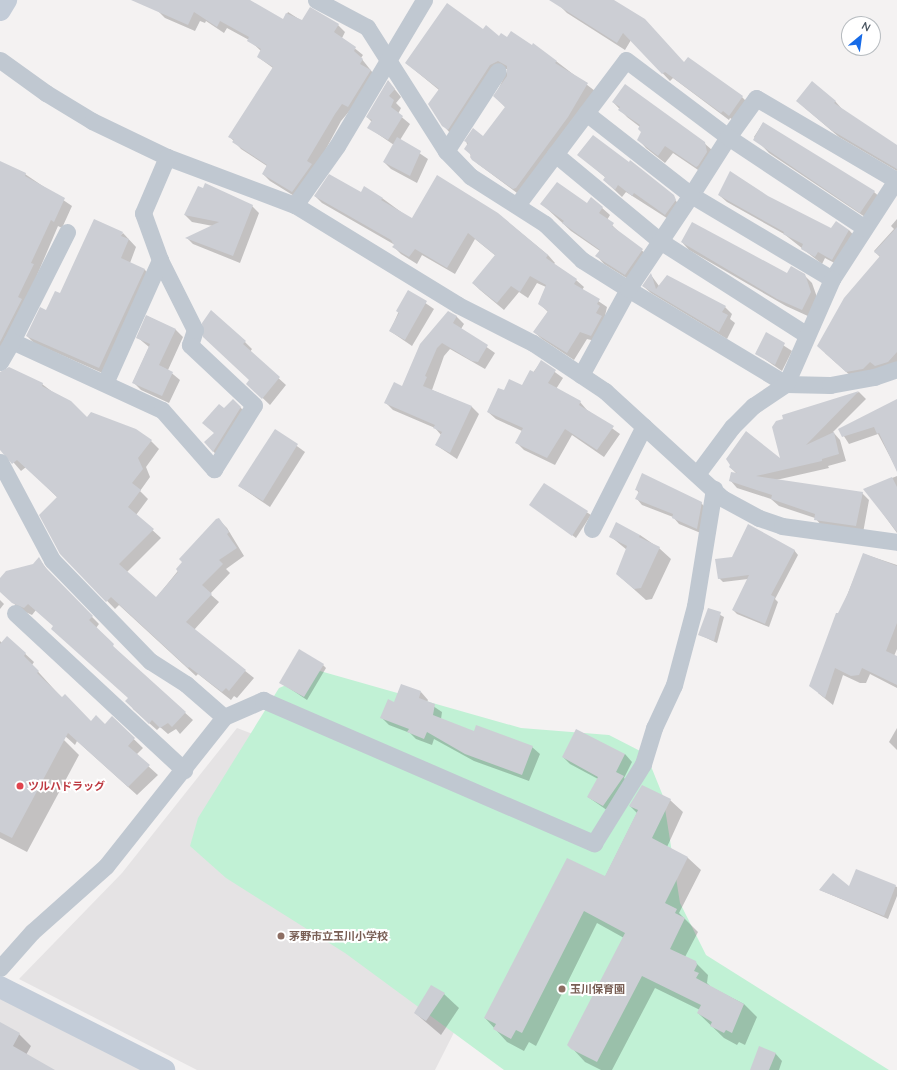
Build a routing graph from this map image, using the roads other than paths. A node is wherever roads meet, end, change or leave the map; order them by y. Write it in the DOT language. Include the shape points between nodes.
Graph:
graph roads {
  1 [pos="6,0"];
  2 [pos="316,0"];
  3 [pos="424,0"];
  4 [pos="0,10"];
  5 [pos="0,60"];
  6 [pos="388,60"];
  7 [pos="498,71"];
  8 [pos="586,113"];
  9 [pos="728,137"];
  10 [pos="446,151"];
  11 [pos="556,154"];
  12 [pos="167,156"];
  13 [pos="692,195"];
  14 [pos="295,205"];
  15 [pos="518,205"];
  16 [pos="865,228"];
  17 [pos="67,232"];
  18 [pos="660,242"];
  19 [pos="160,260"];
  20 [pos="832,279"];
  21 [pos="628,289"];
  22 [pos="807,335"];
  23 [pos="12,341"];
  24 [pos="0,362"];
  25 [pos="897,369"];
  26 [pos="582,376"];
  27 [pos="106,383"];
  28 [pos="786,384"];
  29 [pos="644,426"];
  30 [pos="0,462"];
  31 [pos="697,474"];
  32 [pos="714,489"];
  33 [pos="592,529"];
  34 [pos="897,542"];
  35 [pos="15,613"];
  36 [pos="224,717"];
  37 [pos="184,770"];
  38 [pos="0,968"];
  39 [pos="0,987"];
  40 [pos="164,1070"];
  1 -- 4 [label="street"];
  2 -- 6 [label="street" via="367,28"];
  3 -- 6 [label="street"];
  5 -- 12 [label="street" via="46,93 92,121"];
  6 -- 10 [label="street"];
  6 -- 14 [label="street" via="337,146"];
  7 -- 10 [label="street"];
  8 -- 9 [label="street" via="626,60"];
  8 -- 11 [label="street"];
  8 -- 13 [label="street"];
  9 -- 13 [label="street"];
  9 -- 16 [label="street"];
  9 -- 16 [label="street" via="756,98 896,180"];
  10 -- 15 [label="street" via="470,176"];
  11 -- 15 [label="street"];
  11 -- 18 [label="street"];
  12 -- 14 [label="street"];
  12 -- 19 [label="street" via="143,213"];
  13 -- 18 [label="street"];
  13 -- 20 [label="street"];
  14 -- 26 [label="street" via="458,305 533,343"];
  15 -- 21 [label="street" via="546,224 582,260"];
  16 -- 20 [label="street"];
  17 -- 23 [label="street"];
  18 -- 21 [label="street"];
  18 -- 22 [label="street"];
  19 -- 27 [label="street"];
  19 -- 27 [label="street" via="195,330 190,345 254,405 214,469 162,410"];
  20 -- 22 [label="street"];
  21 -- 26 [label="street"];
  21 -- 28 [label="street"];
  22 -- 28 [label="street"];
  23 -- 24 [label="street"];
  23 -- 27 [label="street"];
  25 -- 28 [label="street" via="874,377 830,385"];
  26 -- 29 [label="street" via="605,391"];
  28 -- 31 [label="street" via="753,406 732,428"];
  29 -- 31 [label="street"];
  29 -- 33 [label="street"];
  30 -- 36 [label="street" via="52,560 150,660 186,684"];
  31 -- 32 [label="street"];
  32 -- 34 [label="street" via="722,498 759,518 782,526"];
  32 -- 36 [label="street" via="695,606 674,685 654,728 643,764 594,843 263,700"];
  35 -- 37 [label="street"];
  36 -- 37 [label="street"];
  37 -- 38 [label="street" via="106,866 32,932"];
  39 -- 40 [label="street"];
}
